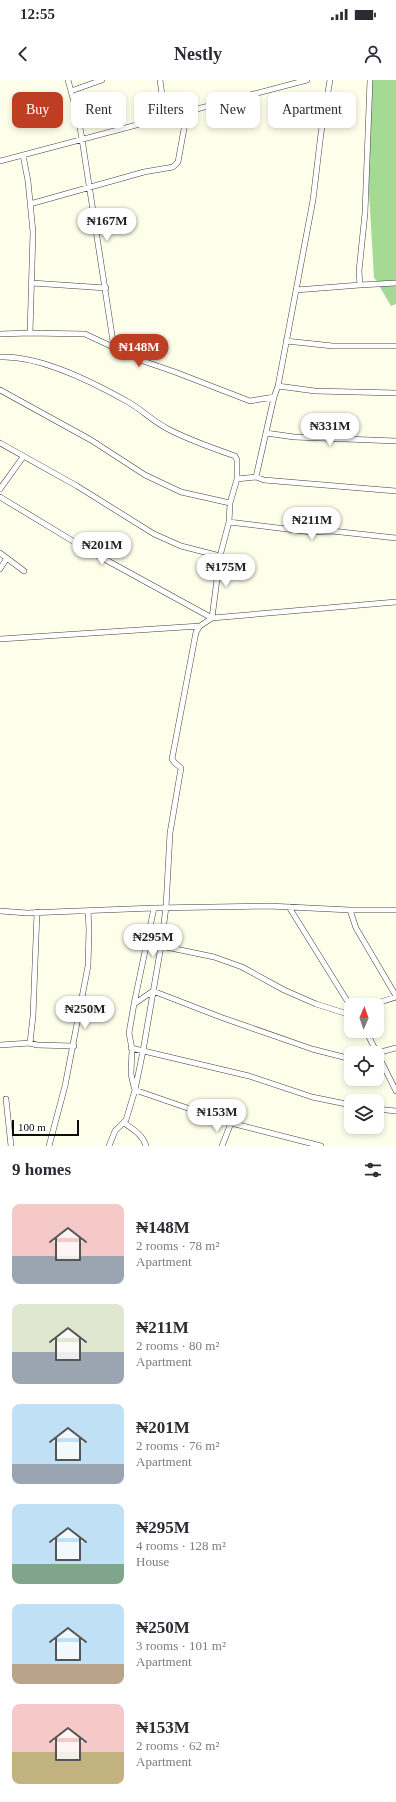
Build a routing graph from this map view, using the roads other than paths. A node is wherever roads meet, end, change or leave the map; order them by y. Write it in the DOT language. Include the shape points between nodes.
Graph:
graph roads {
  1 [pos="68,80"];
  2 [pos="102,80"];
  3 [pos="160,80"];
  4 [pos="307,80"];
  5 [pos="330,80"];
  6 [pos="370,80"];
  7 [pos="71,91"];
  8 [pos="162,92"];
  9 [pos="198,109"];
  10 [pos="134,125"];
  11 [pos="183,128"];
  12 [pos="82,139"];
  13 [pos="23,155"];
  14 [pos="0,161"];
  15 [pos="90,188"];
  16 [pos="30,204"];
  17 [pos="32,283"];
  18 [pos="396,283"];
  19 [pos="360,285"];
  20 [pos="106,288"];
  21 [pos="296,290"];
  22 [pos="30,333"];
  23 [pos="0,334"];
  24 [pos="286,342"];
  25 [pos="396,346"];
  26 [pos="114,348"];
  27 [pos="0,357"];
  28 [pos="278,386"];
  29 [pos="0,390"];
  30 [pos="396,393"];
  31 [pos="274,398"];
  32 [pos="266,433"];
  33 [pos="396,441"];
  34 [pos="0,443"];
  35 [pos="23,457"];
  36 [pos="256,477"];
  37 [pos="237,479"];
  38 [pos="0,489"];
  39 [pos="396,491"];
  40 [pos="0,498"];
  41 [pos="230,503"];
  42 [pos="230,522"];
  43 [pos="396,538"];
  44 [pos="0,553"];
  45 [pos="220,556"];
  46 [pos="7,558"];
  47 [pos="0,570"];
  48 [pos="24,571"];
  49 [pos="396,602"];
  50 [pos="212,618"];
  51 [pos="200,626"];
  52 [pos="0,639"];
  53 [pos="166,907"];
  54 [pos="289,907"];
  55 [pos="154,908"];
  56 [pos="350,910"];
  57 [pos="396,910"];
  58 [pos="0,911"];
  59 [pos="88,911"];
  60 [pos="37,912"];
  61 [pos="161,946"];
  62 [pos="153,991"];
  63 [pos="396,997"];
  64 [pos="345,998"];
  65 [pos="384,1001"];
  66 [pos="134,1004"];
  67 [pos="344,1013"];
  68 [pos="30,1043"];
  69 [pos="0,1045"];
  70 [pos="74,1046"];
  71 [pos="131,1048"];
  72 [pos="396,1048"];
  73 [pos="143,1051"];
  74 [pos="384,1051"];
  75 [pos="344,1057"];
  76 [pos="384,1072"];
  77 [pos="135,1090"];
  78 [pos="396,1091"];
  79 [pos="6,1099"];
  80 [pos="344,1104"];
  81 [pos="384,1110"];
  82 [pos="396,1111"];
  83 [pos="124,1123"];
  84 [pos="231,1123"];
  85 [pos="11,1146"];
  86 [pos="49,1146"];
  87 [pos="109,1146"];
  88 [pos="146,1146"];
  89 [pos="222,1146"];
  90 [pos="321,1146"];
  1 -- 7 [label="street"];
  2 -- 7 [label="street"];
  3 -- 8 [label="street"];
  4 -- 9 [label="street"];
  5 -- 21 [label="street" via="313,200"];
  6 -- 19 [label="street"];
  7 -- 12 [label="street"];
  10 -- 12 [label="street"];
  11 -- 15 [label="street" via="178,162 173,167 144,172"];
  12 -- 13 [label="street"];
  12 -- 15 [label="street"];
  13 -- 14 [label="street"];
  13 -- 16 [label="street"];
  15 -- 16 [label="street"];
  15 -- 20 [label="street"];
  16 -- 17 [label="street" via="33,232"];
  17 -- 20 [label="street"];
  17 -- 22 [label="street"];
  18 -- 19 [label="street"];
  19 -- 21 [label="street"];
  20 -- 26 [label="street"];
  21 -- 24 [label="street"];
  22 -- 23 [label="street"];
  22 -- 26 [label="street" via="85,334"];
  24 -- 25 [label="street" via="333,346"];
  24 -- 28 [label="street"];
  26 -- 31 [label="street" via="250,401"];
  27 -- 37 [label="street" via="15,356 87,380 131,404 167,428 235,456"];
  28 -- 30 [label="street" via="315,391"];
  28 -- 31 [label="street"];
  29 -- 41 [label="street" via="86,437 145,475 181,492"];
  31 -- 32 [label="street"];
  32 -- 33 [label="street" via="294,438"];
  32 -- 36 [label="street"];
  34 -- 35 [label="street"];
  35 -- 38 [label="street"];
  35 -- 45 [label="street" via="77,486 154,534 181,546"];
  36 -- 37 [label="street"];
  36 -- 39 [label="street" via="264,480"];
  37 -- 41 [label="street"];
  40 -- 50 [label="street" via="86,549"];
  41 -- 42 [label="street"];
  42 -- 43 [label="street" via="311,532 332,531"];
  42 -- 45 [label="street"];
  44 -- 46 [label="street"];
  45 -- 50 [label="street"];
  46 -- 47 [label="street"];
  46 -- 48 [label="street"];
  49 -- 50 [label="street"];
  50 -- 51 [label="street"];
  51 -- 52 [label="street"];
  51 -- 53 [label="street" via="196,632 172,759 181,768 170,834"];
  53 -- 54 [label="street"];
  53 -- 55 [label="street"];
  53 -- 61 [label="street"];
  54 -- 56 [label="street"];
  54 -- 64 [label="street"];
  55 -- 59 [label="street"];
  55 -- 66 [label="street"];
  56 -- 57 [label="street"];
  56 -- 63 [label="street" via="356,928"];
  58 -- 60 [label="street"];
  59 -- 60 [label="street"];
  59 -- 70 [label="street" via="88,966"];
  60 -- 68 [label="street"];
  61 -- 62 [label="street"];
  61 -- 67 [label="street" via="214,957 242,967 284,990"];
  62 -- 66 [label="street"];
  62 -- 73 [label="street"];
  62 -- 75 [label="street" via="312,1049"];
  63 -- 65 [label="street"];
  66 -- 71 [label="street" via="129,1033"];
  68 -- 69 [label="street"];
  68 -- 70 [label="street"];
  70 -- 86 [label="street"];
  71 -- 73 [label="street"];
  71 -- 77 [label="street" via="131,1074"];
  72 -- 74 [label="street"];
  73 -- 77 [label="street"];
  73 -- 80 [label="street" via="249,1076 312,1097"];
  76 -- 78 [label="street"];
  77 -- 83 [label="street"];
  77 -- 84 [label="street"];
  79 -- 85 [label="street"];
  81 -- 82 [label="street"];
  83 -- 87 [label="street" via="115,1131"];
  83 -- 88 [label="street" via="138,1133"];
  84 -- 89 [label="street"];
  84 -- 90 [label="street"];
}
